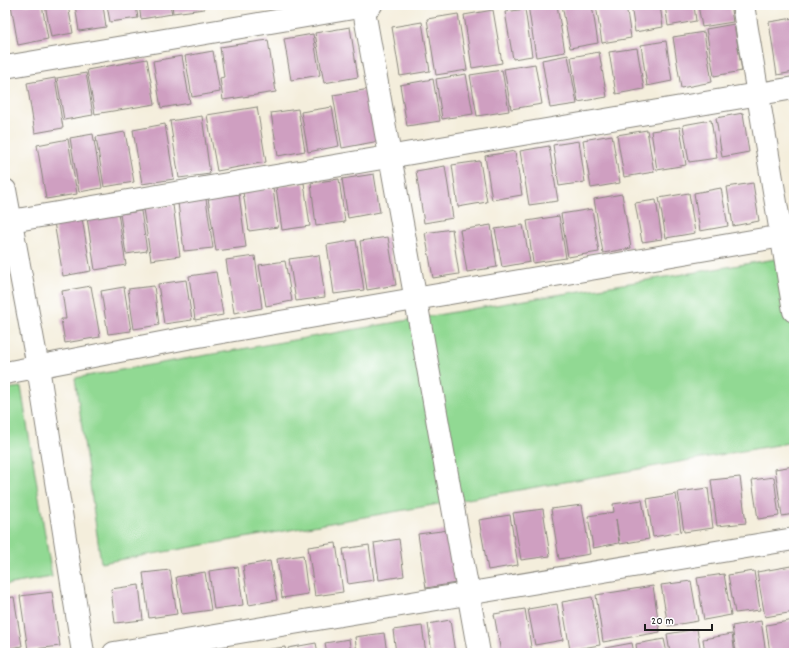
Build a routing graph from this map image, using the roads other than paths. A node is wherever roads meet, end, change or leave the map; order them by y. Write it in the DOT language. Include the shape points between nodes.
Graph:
graph roads {
  1 [pos="366,5"];
  2 [pos="743,5"];
  3 [pos="5,67"];
  4 [pos="794,88"];
  5 [pos="758,94"];
  6 [pos="390,156"];
  7 [pos="5,190"];
  8 [pos="8,221"];
  9 [pos="788,235"];
  10 [pos="415,298"];
  11 [pos="794,311"];
  12 [pos="38,367"];
  13 [pos="5,372"];
  14 [pos="794,540"];
  15 [pos="470,593"];
  16 [pos="83,653"];
  17 [pos="114,653"];
  18 [pos="479,653"];
  1 -- 3 [label="street"];
  1 -- 6 [label="street"];
  2 -- 5 [label="street"];
  4 -- 5 [label="street"];
  5 -- 6 [label="street"];
  5 -- 9 [label="street"];
  6 -- 8 [label="street"];
  6 -- 10 [label="street"];
  7 -- 8 [label="street"];
  8 -- 12 [label="street"];
  9 -- 10 [label="street"];
  9 -- 11 [label="street"];
  10 -- 12 [label="street"];
  10 -- 15 [label="street"];
  12 -- 13 [label="street"];
  12 -- 16 [label="street"];
  14 -- 15 [label="street"];
  15 -- 17 [label="street"];
  15 -- 18 [label="street"];
}
